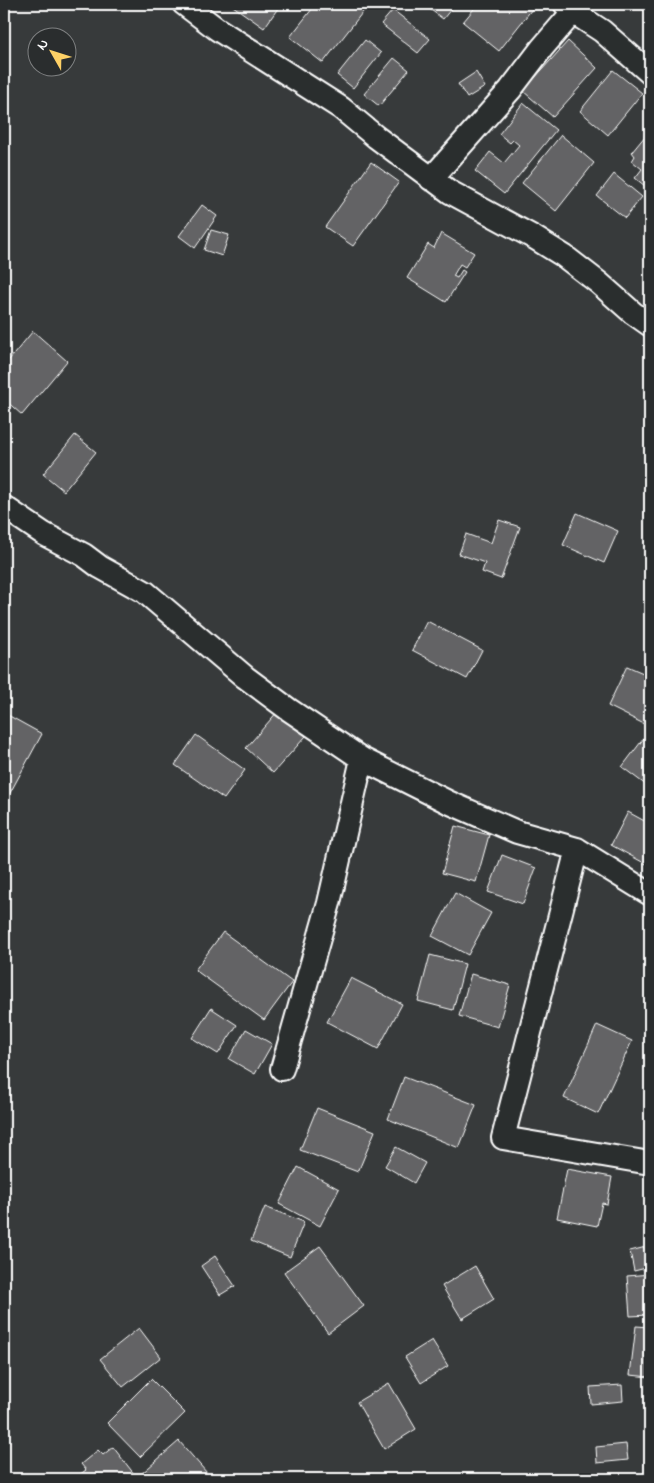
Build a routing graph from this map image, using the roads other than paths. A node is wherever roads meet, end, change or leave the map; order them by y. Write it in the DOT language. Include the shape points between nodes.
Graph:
graph roads {
  1 [pos="184,4"];
  2 [pos="569,8"];
  3 [pos="650,73"];
  4 [pos="431,179"];
  5 [pos="650,326"];
  6 [pos="4,507"];
  7 [pos="362,759"];
  8 [pos="577,849"];
  9 [pos="650,894"];
  10 [pos="282,1069"];
  11 [pos="650,1163"];
  1 -- 4 [label="street" via="217,29 341,108"];
  2 -- 3 [label="street" via="602,31"];
  2 -- 4 [label="street" via="510,90"];
  4 -- 5 [label="street" via="564,256"];
  6 -- 7 [label="street" via="145,592 245,677"];
  7 -- 8 [label="street" via="516,832"];
  7 -- 10 [label="street" via="329,903"];
  8 -- 9 [label="street"];
  8 -- 11 [label="street" via="503,1138"];
}
